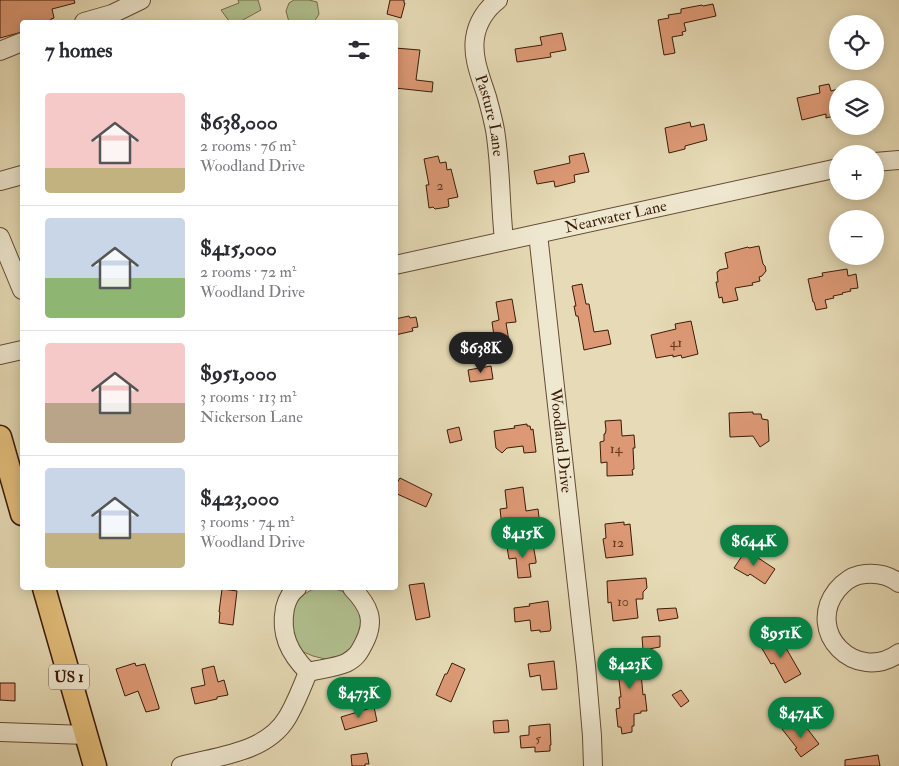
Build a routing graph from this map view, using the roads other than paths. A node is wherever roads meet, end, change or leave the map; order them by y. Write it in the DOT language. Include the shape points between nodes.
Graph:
graph roads {
  1 [pos="141,0"];
  2 [pos="498,0"];
  3 [pos="91,20"];
  4 [pos="20,43"];
  5 [pos="0,50"];
  6 [pos="899,160"];
  7 [pos="884,161"];
  8 [pos="829,170"];
  9 [pos="20,176"];
  10 [pos="0,181"];
  11 [pos="538,234"];
  12 [pos="0,237"];
  13 [pos="504,240"];
  14 [pos="398,264"];
  15 [pos="20,285"];
  16 [pos="20,350"];
  17 [pos="0,354"];
  18 [pos="0,437"];
  19 [pos="5,470"];
  20 [pos="20,509"];
  21 [pos="899,583"];
  22 [pos="45,590"];
  23 [pos="294,590"];
  24 [pos="354,590"];
  25 [pos="899,653"];
  26 [pos="308,672"];
  27 [pos="0,732"];
  28 [pos="86,735"];
  29 [pos="95,766"];
  30 [pos="181,766"];
  31 [pos="593,766"];
  1 -- 3 [label="street"];
  2 -- 13 [label="street, Pasture Lane" via="486,11 479,25 474,48 495,130"];
  4 -- 5 [label="street"];
  6 -- 7 [label="street"];
  8 -- 11 [label="street, Nearwater Lane"];
  9 -- 10 [label="street"];
  11 -- 13 [label="street, Nearwater Lane"];
  11 -- 31 [label="street, Woodland Drive" via="586,666"];
  12 -- 15 [label="street"];
  13 -- 14 [label="street, Nearwater Lane"];
  16 -- 17 [label="street"];
  18 -- 19 [label="main road"];
  19 -- 20 [label="main road"];
  21 -- 25 [label="street" via="884,575 854,576 841,584 832,596 827,626 832,640 854,660 884,661"];
  22 -- 28 [label="main road, US 1"];
  23 -- 26 [label="street" via="287,600 284,633 298,661"];
  24 -- 26 [label="street" via="370,616 368,634 359,654 333,667"];
  26 -- 30 [label="street" via="287,719 269,738 237,752"];
  27 -- 28 [label="street"];
  28 -- 29 [label="main road, US 1"];
}
